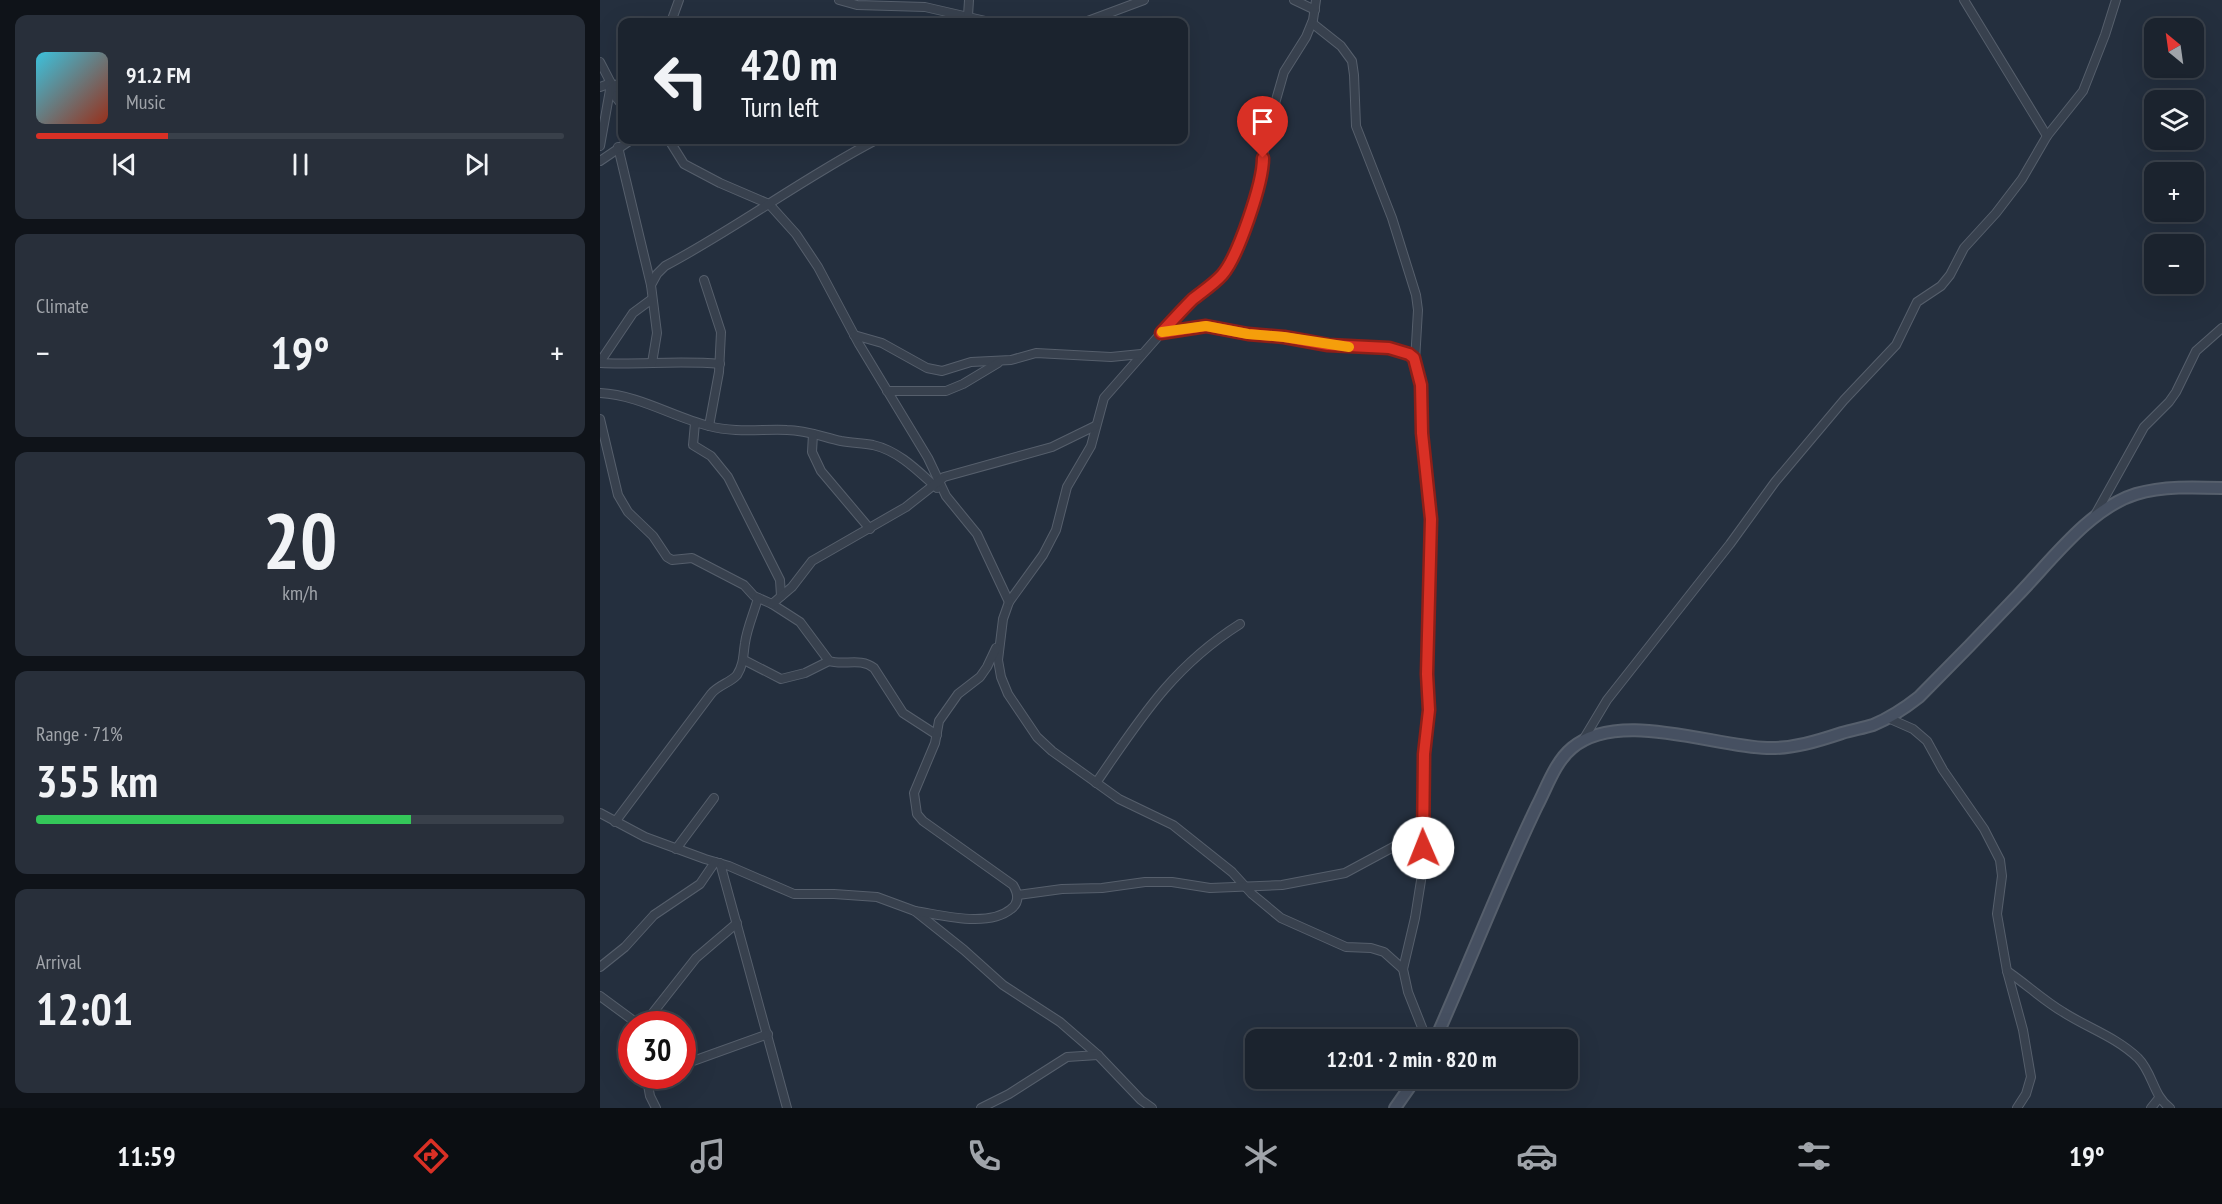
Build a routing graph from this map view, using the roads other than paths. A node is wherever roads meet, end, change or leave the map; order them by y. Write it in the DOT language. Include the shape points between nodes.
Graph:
graph roads {
  1 [pos="679,0"];
  2 [pos="839,0"];
  3 [pos="969,0"];
  4 [pos="1144,0"];
  5 [pos="1293,0"];
  6 [pos="1316,0"];
  7 [pos="1964,0"];
  8 [pos="2116,0"];
  9 [pos="1315,10"];
  10 [pos="968,16"];
  11 [pos="672,18"];
  12 [pos="975,18"];
  13 [pos="1096,18"];
  14 [pos="1312,24"];
  15 [pos="600,62"];
  16 [pos="618,83"];
  17 [pos="600,87"];
  18 [pos="611,87"];
  19 [pos="618,98"];
  20 [pos="2047,136"];
  21 [pos="624,144"];
  22 [pos="674,144"];
  23 [pos="869,144"];
  24 [pos="600,146"];
  25 [pos="618,147"];
  26 [pos="600,161"];
  27 [pos="769,204"];
  28 [pos="704,280"];
  29 [pos="651,285"];
  30 [pos="652,299"];
  31 [pos="2222,328"];
  32 [pos="1161,333"];
  33 [pos="854,335"];
  34 [pos="1141,354"];
  35 [pos="1004,361"];
  36 [pos="1415,361"];
  37 [pos="600,363"];
  38 [pos="652,363"];
  39 [pos="720,364"];
  40 [pos="887,391"];
  41 [pos="600,393"];
  42 [pos="600,419"];
  43 [pos="695,423"];
  44 [pos="710,426"];
  45 [pos="1095,426"];
  46 [pos="813,434"];
  47 [pos="937,483"];
  48 [pos="2222,488"];
  49 [pos="2093,519"];
  50 [pos="870,529"];
  51 [pos="781,596"];
  52 [pos="758,598"];
  53 [pos="1009,602"];
  54 [pos="772,604"];
  55 [pos="1239,624"];
  56 [pos="999,638"];
  57 [pos="744,660"];
  58 [pos="829,661"];
  59 [pos="1888,718"];
  60 [pos="937,735"];
  61 [pos="1583,740"];
  62 [pos="1096,783"];
  63 [pos="714,798"];
  64 [pos="600,813"];
  65 [pos="615,822"];
  66 [pos="1423,831"];
  67 [pos="676,849"];
  68 [pos="718,862"];
  69 [pos="1245,886"];
  70 [pos="1018,895"];
  71 [pos="915,911"];
  72 [pos="737,922"];
  73 [pos="600,967"];
  74 [pos="1403,969"];
  75 [pos="2007,971"];
  76 [pos="600,996"];
  77 [pos="620,1011"];
  78 [pos="654,1011"];
  79 [pos="1423,1029"];
  80 [pos="1440,1029"];
  81 [pos="768,1034"];
  82 [pos="1098,1055"];
  83 [pos="696,1060"];
  84 [pos="648,1089"];
  85 [pos="1408,1089"];
  86 [pos="2026,1094"];
  87 [pos="2159,1098"];
  88 [pos="656,1108"];
  89 [pos="787,1108"];
  90 [pos="981,1108"];
  91 [pos="1152,1108"];
  92 [pos="1395,1108"];
  93 [pos="2017,1108"];
  94 [pos="2026,1108"];
  95 [pos="2151,1108"];
  96 [pos="2170,1108"];
  1 -- 11 [label="street"];
  2 -- 10 [label="street" via="857,5 925,7"];
  3 -- 10 [label="street"];
  4 -- 13 [label="street"];
  5 -- 9 [label="street"];
  6 -- 9 [label="street"];
  7 -- 20 [label="street"];
  8 -- 20 [label="street" via="2082,91"];
  9 -- 14 [label="street"];
  10 -- 12 [label="street"];
  14 -- 32 [label="street" via="1284,72 1264,142 1258,189 1232,260 1223,275"];
  14 -- 36 [label="street" via="1341,46 1352,61 1356,126 1392,218 1416,295"];
  15 -- 18 [label="street"];
  16 -- 18 [label="street"];
  17 -- 18 [label="street"];
  18 -- 19 [label="street"];
  18 -- 24 [label="street"];
  20 -- 61 [label="street" via="2022,179 1964,248 1950,275 1917,302 1896,345 1775,482 1607,700"];
  21 -- 25 [label="street"];
  22 -- 27 [label="street" via="686,165"];
  23 -- 27 [label="street"];
  25 -- 26 [label="street"];
  25 -- 29 [label="street"];
  27 -- 29 [label="street" via="665,266"];
  27 -- 33 [label="street" via="818,267"];
  28 -- 39 [label="street" via="719,322"];
  29 -- 30 [label="street"];
  30 -- 37 [label="street" via="633,312"];
  30 -- 38 [label="street" via="657,333"];
  31 -- 49 [label="street" via="2196,351 2176,392 2144,427"];
  32 -- 34 [label="street"];
  32 -- 36 [label="street" via="1206,326 1328,345 1389,348 1411,354"];
  33 -- 35 [label="street" via="882,343 936,371 972,362"];
  33 -- 40 [label="street"];
  34 -- 35 [label="street" via="1111,357 1050,352"];
  34 -- 45 [label="street" via="1104,398"];
  35 -- 40 [label="street" via="946,391"];
  36 -- 66 [label="street" via="1421,385 1431,519"];
  37 -- 38 [label="street"];
  38 -- 39 [label="street"];
  39 -- 44 [label="street"];
  40 -- 47 [label="street" via="928,458"];
  41 -- 43 [label="street" via="658,407"];
  42 -- 52 [label="street" via="615,485 628,512 653,536 669,559 692,558 744,585"];
  43 -- 44 [label="street"];
  43 -- 51 [label="street" via="692,443 711,456 728,477 780,580"];
  44 -- 46 [label="street"];
  45 -- 47 [label="street" via="1052,447 949,475"];
  45 -- 53 [label="street" via="1091,446 1067,487 1053,538"];
  46 -- 47 [label="street" via="885,449"];
  46 -- 50 [label="street" via="812,452 821,471"];
  47 -- 50 [label="street"];
  47 -- 53 [label="street" via="977,534"];
  48 -- 49 [label="street" via="2155,489 2120,501"];
  49 -- 59 [label="street" via="1920,697"];
  50 -- 51 [label="street" via="812,561"];
  51 -- 54 [label="street"];
  52 -- 54 [label="street"];
  52 -- 57 [label="street"];
  53 -- 56 [label="street"];
  54 -- 58 [label="street" via="800,622"];
  55 -- 62 [label="street" via="1198,653 1155,698"];
  56 -- 60 [label="street" via="987,667 955,697 939,721"];
  56 -- 62 [label="street" via="1001,677 1022,716 1052,751"];
  57 -- 58 [label="street" via="781,679"];
  57 -- 65 [label="street" via="735,677 711,694"];
  58 -- 60 [label="street" via="872,666 903,713"];
  59 -- 61 [label="street" via="1827,739 1768,748 1634,730 1613,731"];
  59 -- 75 [label="street" via="1913,729 1927,741 1996,850 2002,868 1997,914"];
  60 -- 70 [label="street" via="915,788 917,814 933,830 1013,885"];
  61 -- 80 [label="street" via="1567,753 1518,845"];
  62 -- 69 [label="street" via="1119,799 1173,825"];
  63 -- 67 [label="street"];
  64 -- 65 [label="street"];
  65 -- 67 [label="street"];
  66 -- 69 [label="street" via="1336,876 1282,885"];
  66 -- 74 [label="street" via="1419,894"];
  67 -- 68 [label="street"];
  68 -- 71 [label="street" via="795,894 877,897"];
  68 -- 72 [label="street"];
  68 -- 73 [label="street" via="700,884 654,915"];
  69 -- 70 [label="street" via="1210,888 1145,882"];
  69 -- 74 [label="street" via="1292,925 1346,947 1378,950"];
  70 -- 71 [label="street" via="1015,905 995,917 959,918"];
  71 -- 82 [label="street" via="1003,985 1060,1022"];
  72 -- 78 [label="street" via="696,958"];
  72 -- 81 [label="street"];
  74 -- 79 [label="street"];
  75 -- 86 [label="street" via="2031,1069"];
  75 -- 87 [label="street" via="2052,1005 2111,1037 2139,1059"];
  76 -- 77 [label="street"];
  81 -- 83 [label="street"];
  81 -- 89 [label="street"];
  82 -- 90 [label="street" via="1067,1057"];
  82 -- 91 [label="street"];
  84 -- 88 [label="street"];
  85 -- 92 [label="street"];
  86 -- 93 [label="street"];
  86 -- 94 [label="street"];
  87 -- 95 [label="street"];
  87 -- 96 [label="street"];
}
